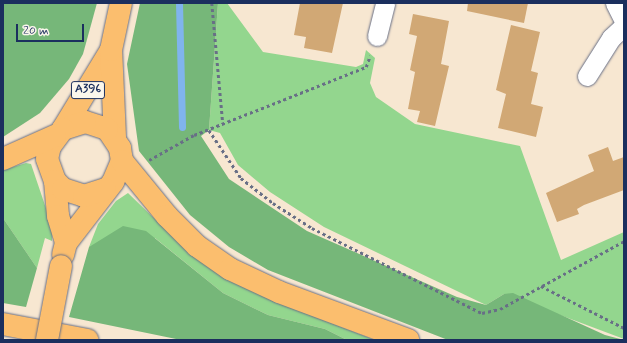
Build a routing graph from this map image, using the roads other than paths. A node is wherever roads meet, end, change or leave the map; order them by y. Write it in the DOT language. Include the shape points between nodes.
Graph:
graph roads {
  1 [pos="121,3"];
  2 [pos="385,3"];
  3 [pos="615,3"];
  4 [pos="624,20"];
  5 [pos="624,26"];
  6 [pos="377,36"];
  7 [pos="111,50"];
  8 [pos="587,76"];
  9 [pos="59,132"];
  10 [pos="115,137"];
  11 [pos="3,159"];
  12 [pos="122,161"];
  13 [pos="55,181"];
  14 [pos="105,190"];
  15 [pos="66,243"];
  16 [pos="3,324"];
  17 [pos="47,340"];
  18 [pos="87,340"];
  19 [pos="408,340"];
  1 -- 7 [label="main road, A396"];
  2 -- 6 [label="street"];
  3 -- 4 [label="street"];
  5 -- 8 [label="street" via="611,38"];
  7 -- 9 [label="main road, A396"];
  7 -- 10 [label="main road, A396"];
  9 -- 10 [label="main road" via="85,122 107,129"];
  9 -- 11 [label="main road"];
  9 -- 13 [label="main road" via="47,158"];
  10 -- 12 [label="main road"];
  12 -- 14 [label="main road" via="119,172"];
  12 -- 19 [label="main road" via="167,216 197,246 230,269 279,292"];
  13 -- 14 [label="main road" via="63,189 84,196"];
  13 -- 15 [label="main road" via="58,216"];
  14 -- 15 [label="main road"];
  15 -- 17 [label="main road, bridge"];
  16 -- 18 [label="main road"];
}
